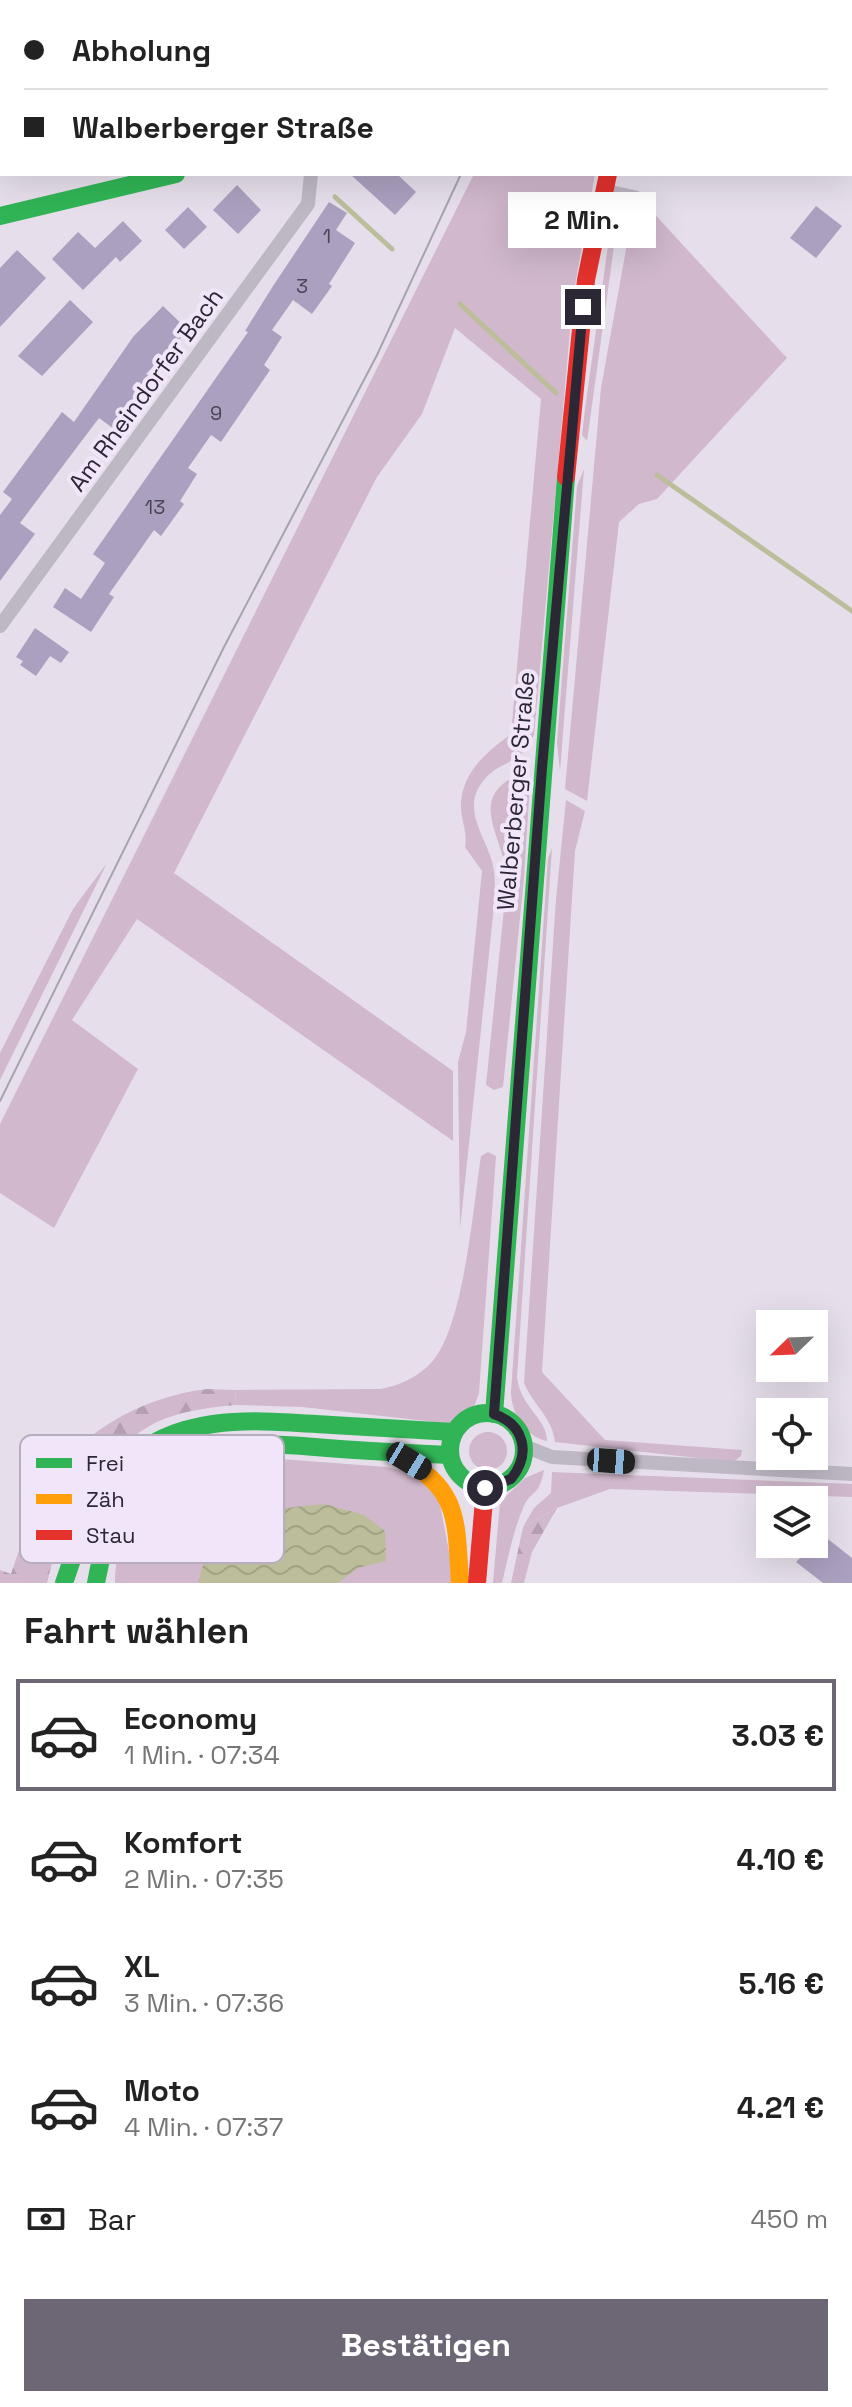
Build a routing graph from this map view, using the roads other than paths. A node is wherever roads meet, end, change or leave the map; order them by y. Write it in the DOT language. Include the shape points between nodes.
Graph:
graph roads {
  1 [pos="168,176"];
  2 [pos="311,176"];
  3 [pos="606,181"];
  4 [pos="636,194"];
  5 [pos="0,216"];
  6 [pos="0,626"];
  7 [pos="494,1414"];
  8 [pos="454,1432"];
  9 [pos="174,1435"];
  10 [pos="284,1446"];
  11 [pos="524,1446"];
  12 [pos="390,1453"];
  13 [pos="450,1455"];
  14 [pos="852,1474"];
  15 [pos="485,1488"];
  16 [pos="71,1563"];
  17 [pos="99,1563"];
  18 [pos="64,1583"];
  19 [pos="96,1583"];
  20 [pos="460,1583"];
  21 [pos="477,1583"];
  1 -- 5 [label="main road"];
  2 -- 6 [label="street, Am Rheindorfer Bach" via="308,204"];
  3 -- 4 [label="lane"];
  3 -- 7 [label="main road, Walberberger Straße" via="586,280 568,444"];
  7 -- 8 [label="main road" via="467,1419"];
  7 -- 11 [label="main road" via="514,1425"];
  8 -- 9 [label="main road" via="247,1420 216,1421"];
  8 -- 13 [label="main road"];
  10 -- 12 [label="main road"];
  11 -- 14 [label="street" via="552,1457"];
  11 -- 15 [label="main road" via="511,1479"];
  12 -- 13 [label="main road"];
  12 -- 20 [label="main road" via="424,1470 450,1493"];
  13 -- 15 [label="main road" via="458,1474"];
  15 -- 21 [label="main road"];
  16 -- 18 [label="main road"];
  17 -- 19 [label="main road"];
}
